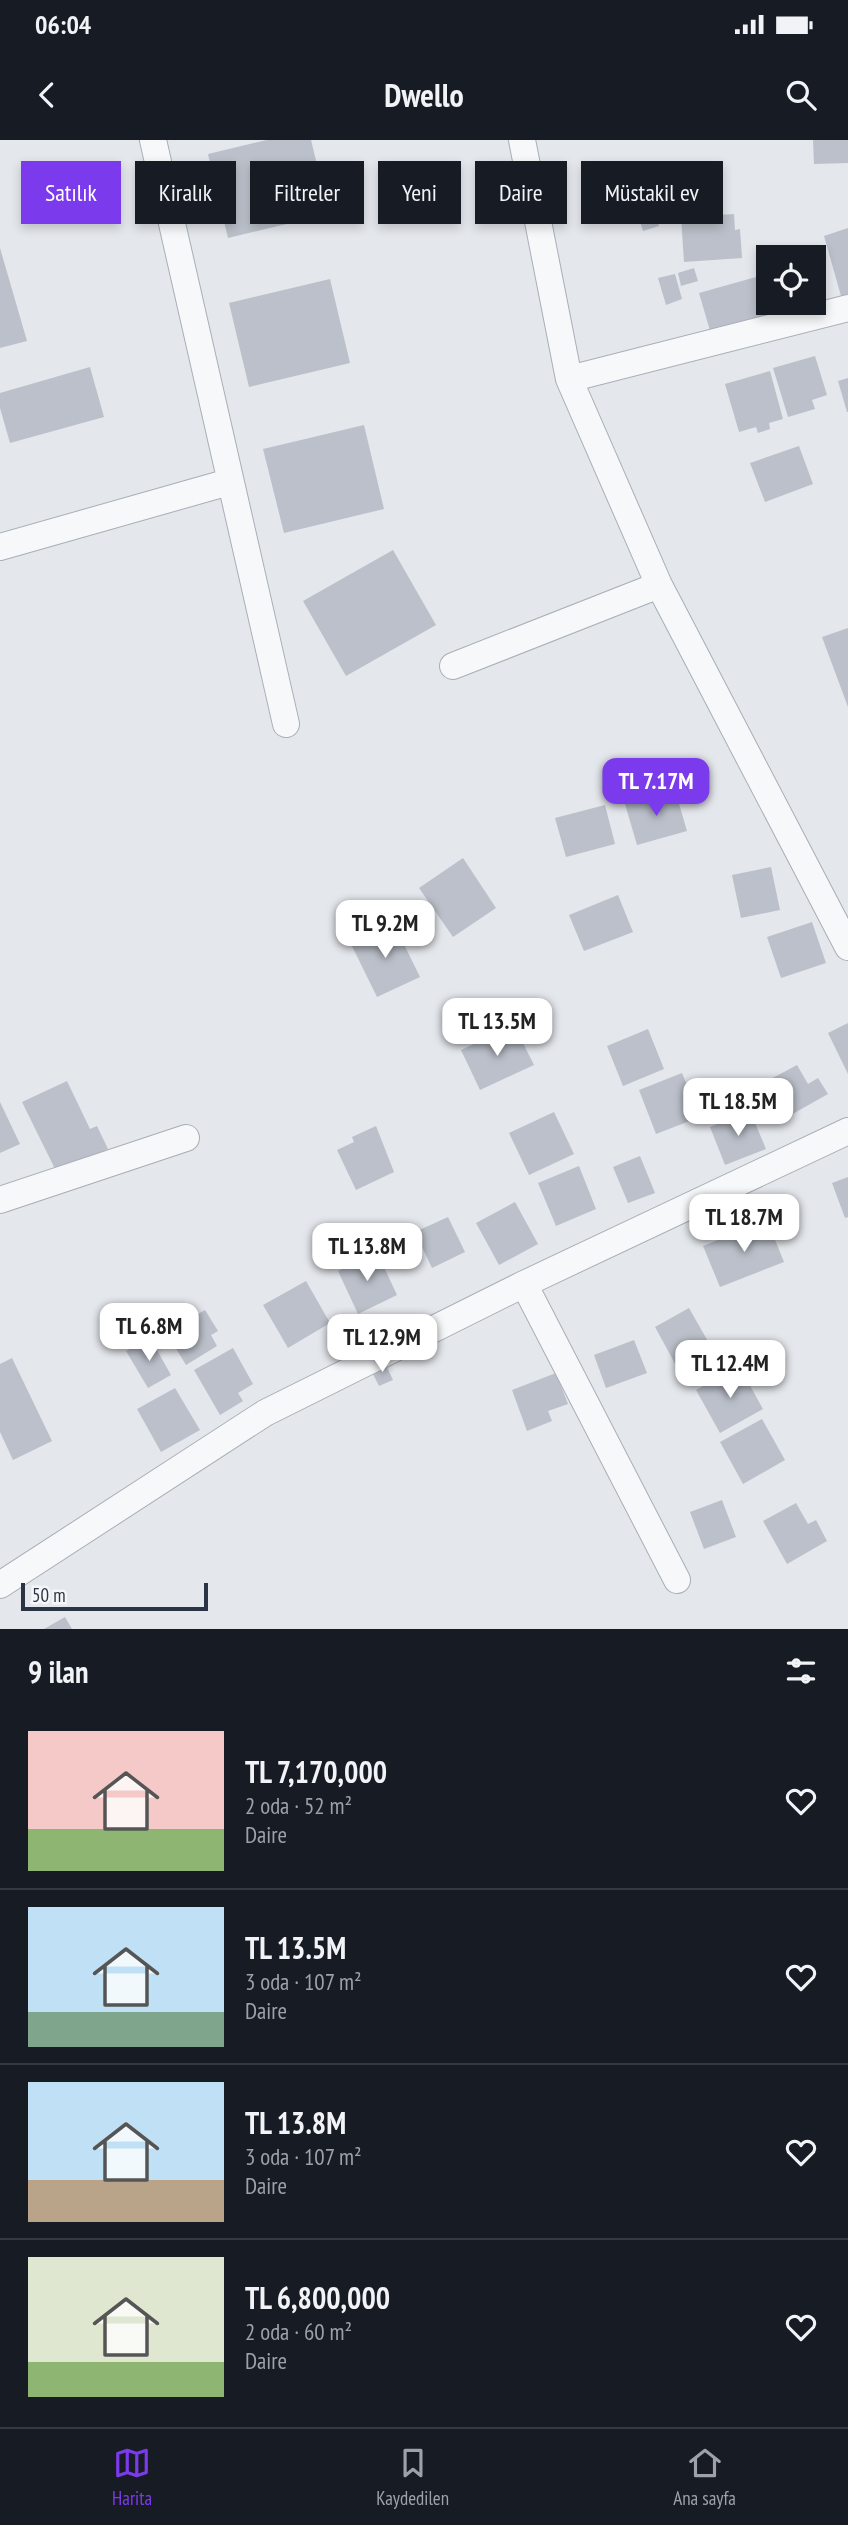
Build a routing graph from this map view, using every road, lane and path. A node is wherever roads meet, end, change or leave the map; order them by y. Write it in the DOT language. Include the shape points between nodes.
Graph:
graph roads {
  1 [pos="153,140"];
  2 [pos="522,140"];
  3 [pos="848,308"];
  4 [pos="569,379"];
  5 [pos="229,482"];
  6 [pos="0,547"];
  7 [pos="659,585"];
  8 [pos="453,666"];
  9 [pos="286,724"];
  10 [pos="848,947"];
  11 [pos="848,1131"];
  12 [pos="186,1138"];
  13 [pos="0,1200"];
  14 [pos="524,1284"];
  15 [pos="677,1580"];
  16 [pos="0,1585"];
  1 -- 5 [label="street"];
  2 -- 4 [label="street"];
  3 -- 4 [label="street"];
  4 -- 7 [label="street"];
  5 -- 6 [label="street"];
  5 -- 9 [label="street"];
  7 -- 8 [label="street"];
  7 -- 10 [label="street"];
  11 -- 14 [label="street"];
  12 -- 13 [label="street"];
  14 -- 15 [label="street"];
  14 -- 16 [label="street" via="265,1413"];
}
